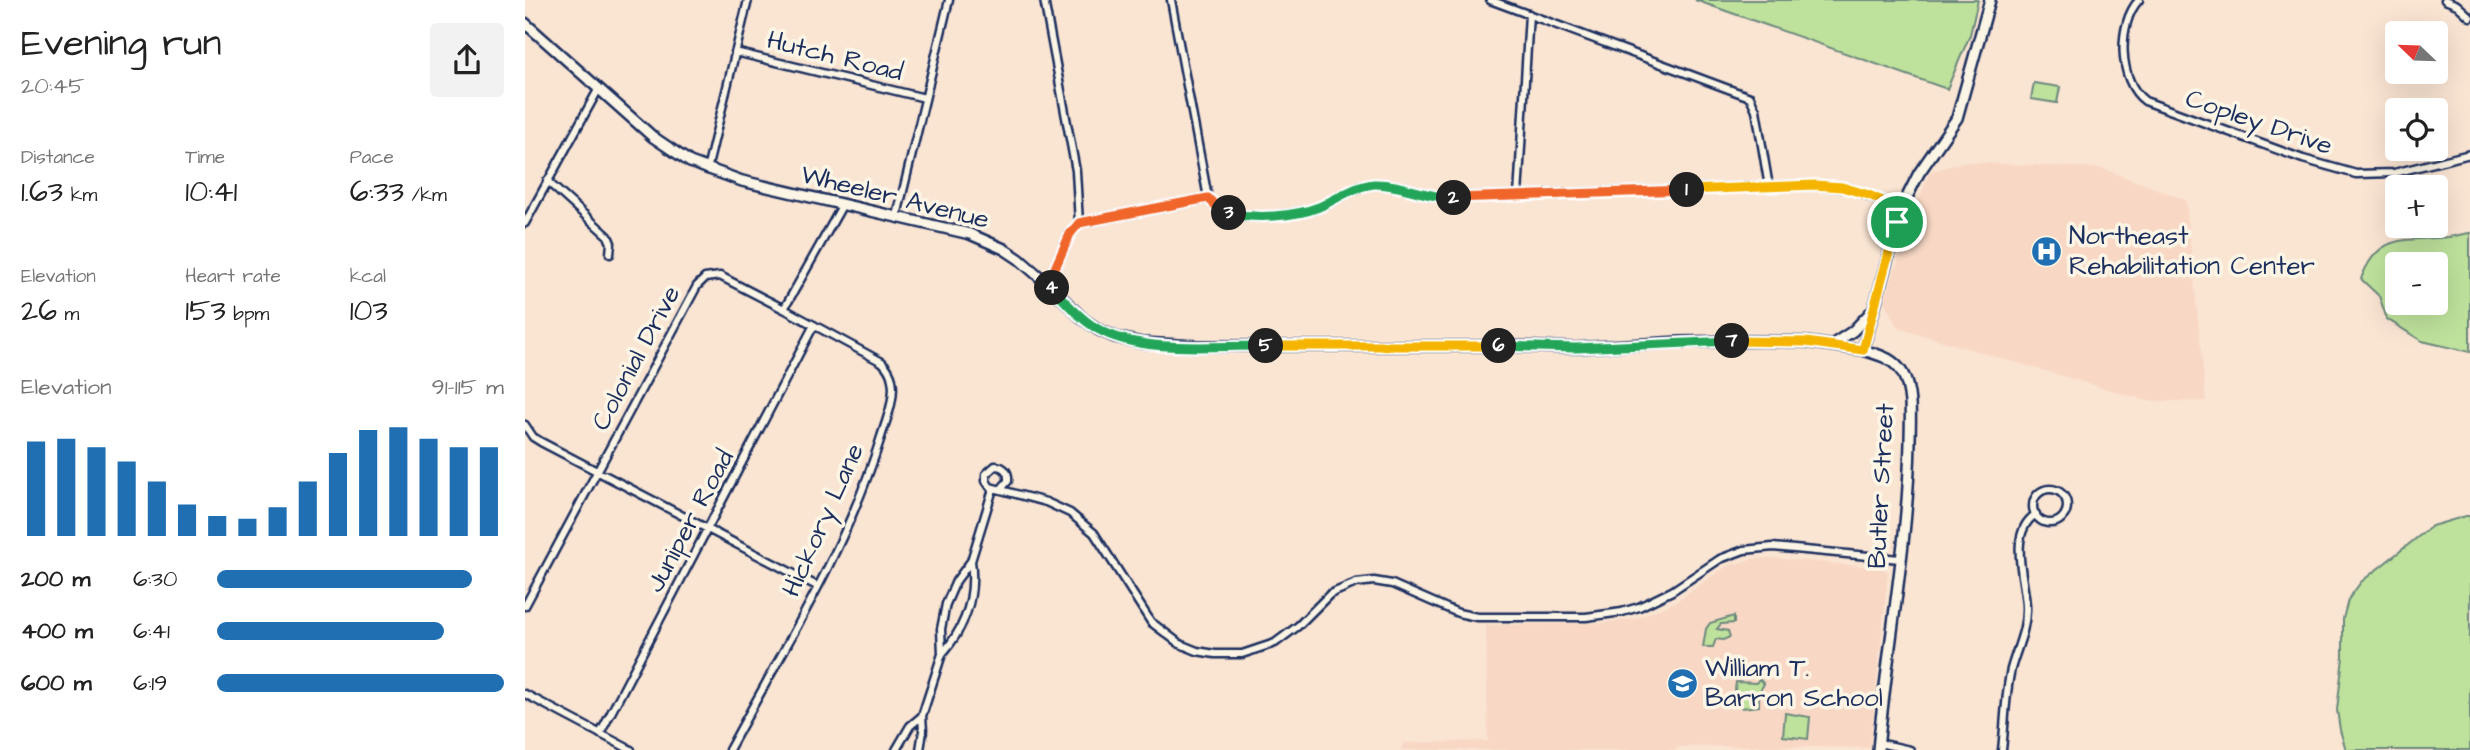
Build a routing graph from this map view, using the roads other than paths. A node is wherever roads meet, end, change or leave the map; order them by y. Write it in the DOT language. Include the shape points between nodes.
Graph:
graph roads {
  1 [pos="748,0"];
  2 [pos="949,0"];
  3 [pos="1043,0"];
  4 [pos="1171,0"];
  5 [pos="1490,0"];
  6 [pos="1990,0"];
  7 [pos="2139,0"];
  8 [pos="2445,0"];
  9 [pos="1529,14"];
  10 [pos="2470,17"];
  11 [pos="525,23"];
  12 [pos="735,52"];
  13 [pos="598,89"];
  14 [pos="925,98"];
  15 [pos="2470,154"];
  16 [pos="707,170"];
  17 [pos="547,181"];
  18 [pos="1769,187"];
  19 [pos="1518,196"];
  20 [pos="1208,198"];
  21 [pos="843,204"];
  22 [pos="1901,209"];
  23 [pos="897,216"];
  24 [pos="525,223"];
  25 [pos="1079,223"];
  26 [pos="610,254"];
  27 [pos="1048,284"];
  28 [pos="785,309"];
  29 [pos="1873,309"];
  30 [pos="814,325"];
  31 [pos="1833,344"];
  32 [pos="1863,350"];
  33 [pos="525,425"];
  34 [pos="597,471"];
  35 [pos="2036,514"];
  36 [pos="708,529"];
  37 [pos="1900,559"];
  38 [pos="971,561"];
  39 [pos="817,586"];
  40 [pos="525,606"];
  41 [pos="942,654"];
  42 [pos="525,694"];
  43 [pos="922,716"];
  44 [pos="600,734"];
  45 [pos="1879,747"];
  46 [pos="631,750"];
  47 [pos="729,750"];
  48 [pos="896,750"];
  49 [pos="920,750"];
  50 [pos="1910,750"];
  51 [pos="2003,750"];
  1 -- 12 [label="street"];
  2 -- 14 [label="street"];
  3 -- 25 [label="street" via="1076,171"];
  4 -- 20 [label="street"];
  5 -- 9 [label="street"];
  6 -- 22 [label="street" via="1963,104"];
  7 -- 15 [label="street, Copley Drive" via="2128,22 2124,66 2131,87 2145,101 2356,174 2394,173"];
  8 -- 10 [label="street"];
  9 -- 18 [label="street" via="1750,97"];
  9 -- 19 [label="street"];
  11 -- 13 [label="street, Wheeler Avenue"];
  12 -- 14 [label="street, Hutch Road"];
  12 -- 16 [label="street"];
  13 -- 16 [label="street, Wheeler Avenue" via="666,148"];
  13 -- 17 [label="street"];
  14 -- 23 [label="street"];
  16 -- 21 [label="street, Wheeler Avenue"];
  17 -- 24 [label="street"];
  17 -- 26 [label="street" via="608,236"];
  18 -- 19 [label="street"];
  18 -- 22 [label="street" via="1842,187"];
  19 -- 20 [label="street" via="1436,197 1375,184 1315,208 1282,215 1223,212"];
  20 -- 25 [label="street"];
  21 -- 23 [label="street, Wheeler Avenue"];
  21 -- 28 [label="street"];
  22 -- 29 [label="street"];
  23 -- 27 [label="street, Wheeler Avenue" via="987,240"];
  25 -- 27 [label="street"];
  27 -- 31 [label="street, Wheeler Avenue" via="1099,330 1151,344 1576,348 1691,342"];
  28 -- 30 [label="street, Hickory Lane"];
  28 -- 34 [label="street, Colonial Drive" via="725,278 710,276 701,281"];
  29 -- 31 [label="street"];
  29 -- 32 [label="street"];
  30 -- 36 [label="street, Juniper Road"];
  30 -- 39 [label="street, Hickory Lane" via="882,362 893,387 862,493"];
  31 -- 32 [label="street, Wheeler Avenue"];
  32 -- 37 [label="street, Butler Street" via="1892,361 1908,390 1909,454"];
  33 -- 34 [label="street" via="533,437"];
  34 -- 36 [label="street"];
  34 -- 40 [label="street, Colonial Drive"];
  35 -- 35 [label="street" via="2034,503 2043,491 2053,489 2066,498 2060,519 2047,522"];
  35 -- 51 [label="street" via="2027,521 2021,539 2026,618 2009,679"];
  36 -- 39 [label="street"];
  36 -- 44 [label="street, Juniper Road"];
  37 -- 38 [label="street" via="1754,548 1720,559 1639,607 1586,617 1476,617 1392,584 1365,581 1330,594 1290,632 1266,647 1242,654 1197,651 1151,622 1101,543 1057,506 997,489"];
  37 -- 45 [label="street, Butler Street"];
  38 -- 41 [label="street" via="946,604"];
  38 -- 41 [label="street" via="968,611"];
  39 -- 47 [label="street, Hickory Lane"];
  41 -- 43 [label="street"];
  42 -- 44 [label="street"];
  43 -- 48 [label="street"];
  43 -- 49 [label="street"];
  44 -- 46 [label="street"];
  45 -- 50 [label="street"];
}
